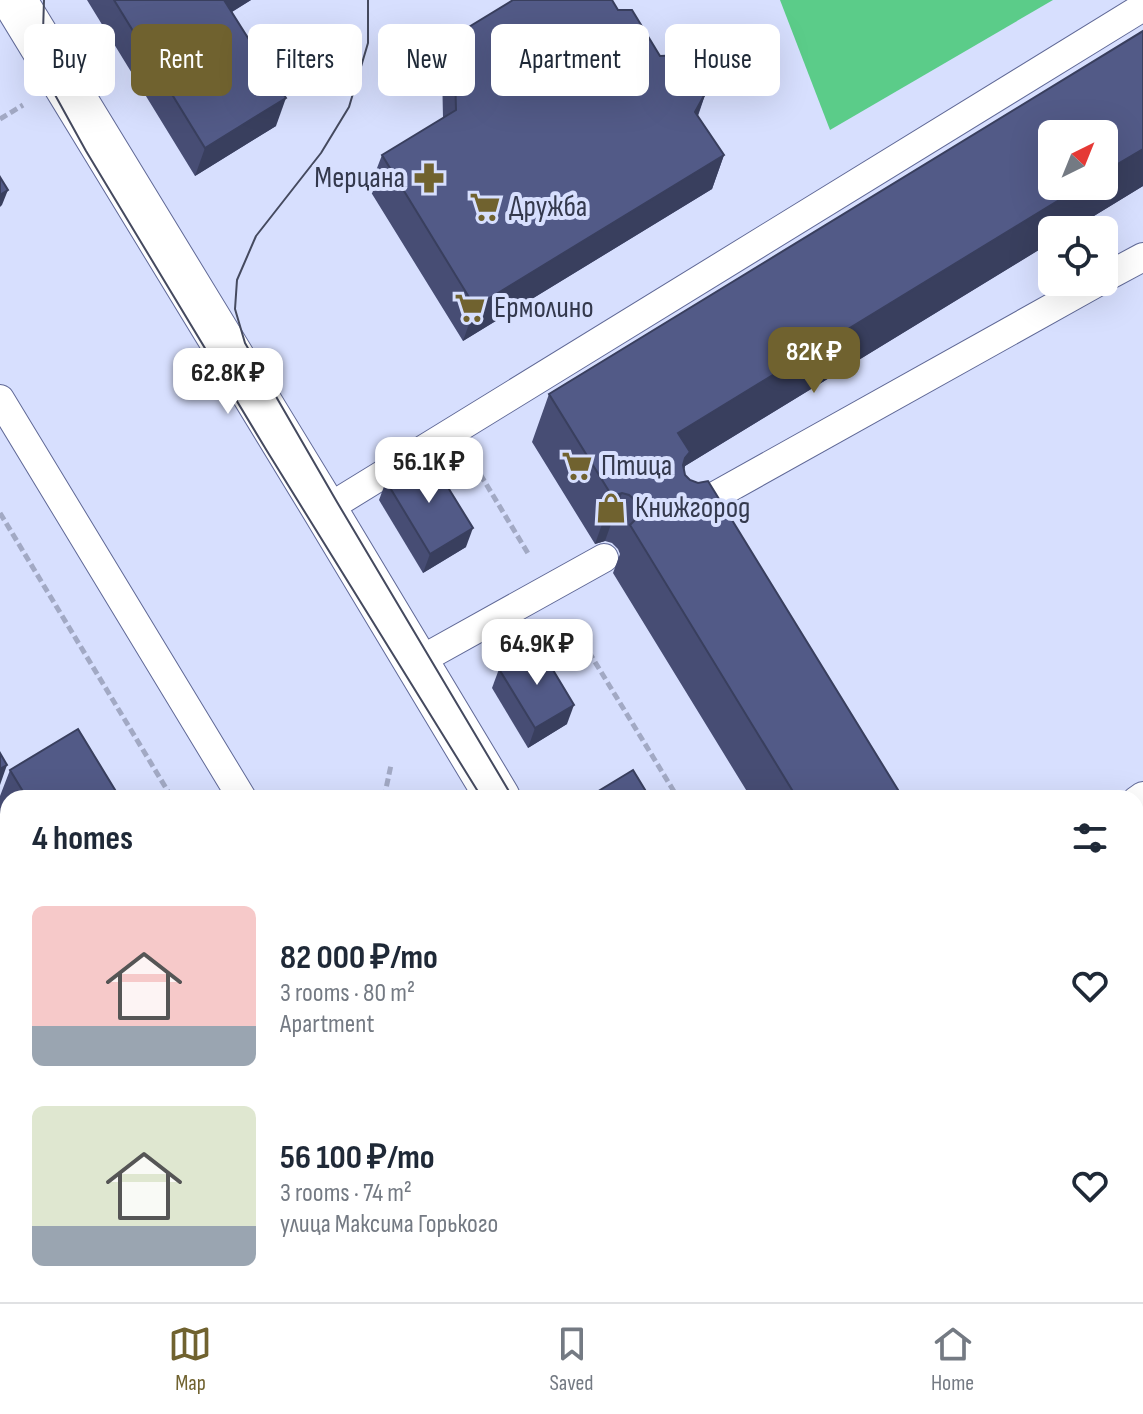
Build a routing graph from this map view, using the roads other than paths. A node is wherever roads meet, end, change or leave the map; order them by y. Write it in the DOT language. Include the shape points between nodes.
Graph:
graph roads {
  1 [pos="14,0"];
  2 [pos="1143,7"];
  3 [pos="1143,257"];
  4 [pos="1118,270"];
  5 [pos="1073,296"];
  6 [pos="0,399"];
  7 [pos="325,510"];
  8 [pos="682,514"];
  9 [pos="604,558"];
  10 [pos="417,662"];
  11 [pos="237,790"];
  12 [pos="493,790"];
  1 -- 7 [label="main road"];
  2 -- 7 [label="lane"];
  3 -- 4 [label="lane"];
  5 -- 8 [label="lane"];
  6 -- 11 [label="lane"];
  7 -- 10 [label="main road"];
  9 -- 10 [label="lane"];
  10 -- 12 [label="main road"];
}
